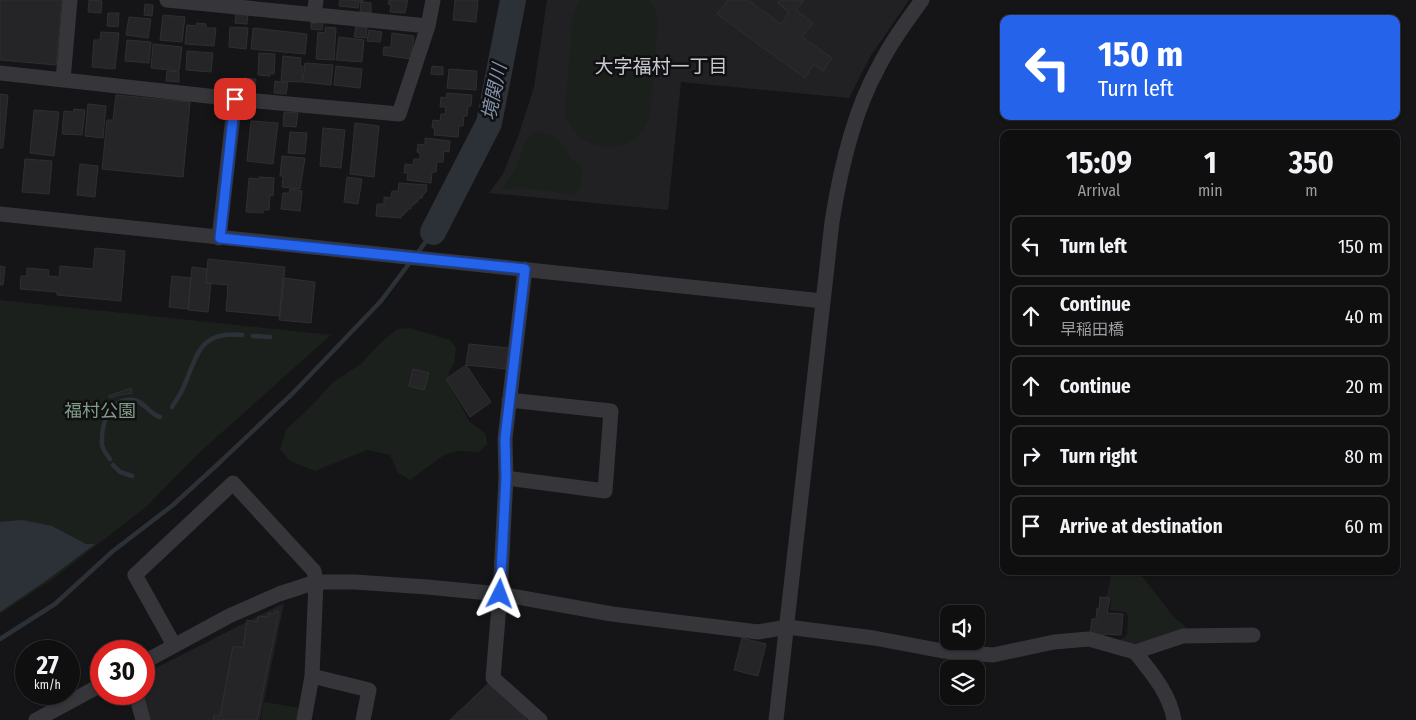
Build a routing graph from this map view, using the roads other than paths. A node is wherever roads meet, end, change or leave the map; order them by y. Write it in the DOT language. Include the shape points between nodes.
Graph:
graph roads {
  1 [pos="70,0"];
  2 [pos="167,0"];
  3 [pos="316,0"];
  4 [pos="433,0"];
  5 [pos="922,0"];
  6 [pos="195,1"];
  7 [pos="314,16"];
  8 [pos="428,26"];
  9 [pos="0,73"];
  10 [pos="63,80"];
  11 [pos="235,99"];
  12 [pos="0,214"];
  13 [pos="220,238"];
  14 [pos="525,269"];
  15 [pos="823,301"];
  16 [pos="509,400"];
  17 [pos="506,478"];
  18 [pos="316,582"];
  19 [pos="500,594"];
  20 [pos="787,627"];
  21 [pos="1253,635"];
  22 [pos="174,645"];
  23 [pos="1135,652"];
  24 [pos="155,656"];
  25 [pos="312,676"];
  26 [pos="90,691"];
  27 [pos="139,705"];
  28 [pos="36,720"];
  29 [pos="143,720"];
  30 [pos="304,720"];
  31 [pos="363,720"];
  32 [pos="540,720"];
  33 [pos="776,720"];
  34 [pos="1174,720"];
  1 -- 10 [label="street"];
  2 -- 6 [label="street"];
  3 -- 7 [label="street"];
  4 -- 8 [label="street"];
  5 -- 15 [label="street" via="877,69 858,114 838,188"];
  6 -- 7 [label="street"];
  7 -- 8 [label="street"];
  8 -- 11 [label="street" via="399,114"];
  9 -- 10 [label="street"];
  10 -- 11 [label="street"];
  11 -- 13 [label="street"];
  12 -- 13 [label="street"];
  13 -- 14 [label="street"];
  14 -- 15 [label="street"];
  14 -- 16 [label="street"];
  15 -- 20 [label="street"];
  16 -- 17 [label="street"];
  16 -- 17 [label="street" via="611,411 605,491"];
  17 -- 19 [label="street"];
  18 -- 19 [label="street" via="427,586"];
  18 -- 22 [label="street" via="229,616"];
  18 -- 22 [label="street" via="314,571 233,483 136,575"];
  18 -- 25 [label="street"];
  19 -- 20 [label="street" via="612,614 758,632"];
  19 -- 32 [label="street" via="493,678"];
  20 -- 23 [label="street" via="943,651 993,655 1054,642 1089,639"];
  20 -- 33 [label="street"];
  21 -- 23 [label="street" via="1183,636"];
  22 -- 24 [label="street"];
  23 -- 34 [label="street" via="1156,678"];
  25 -- 30 [label="street"];
  25 -- 31 [label="street" via="369,690"];
  26 -- 28 [label="street"];
  27 -- 29 [label="street"];
}
